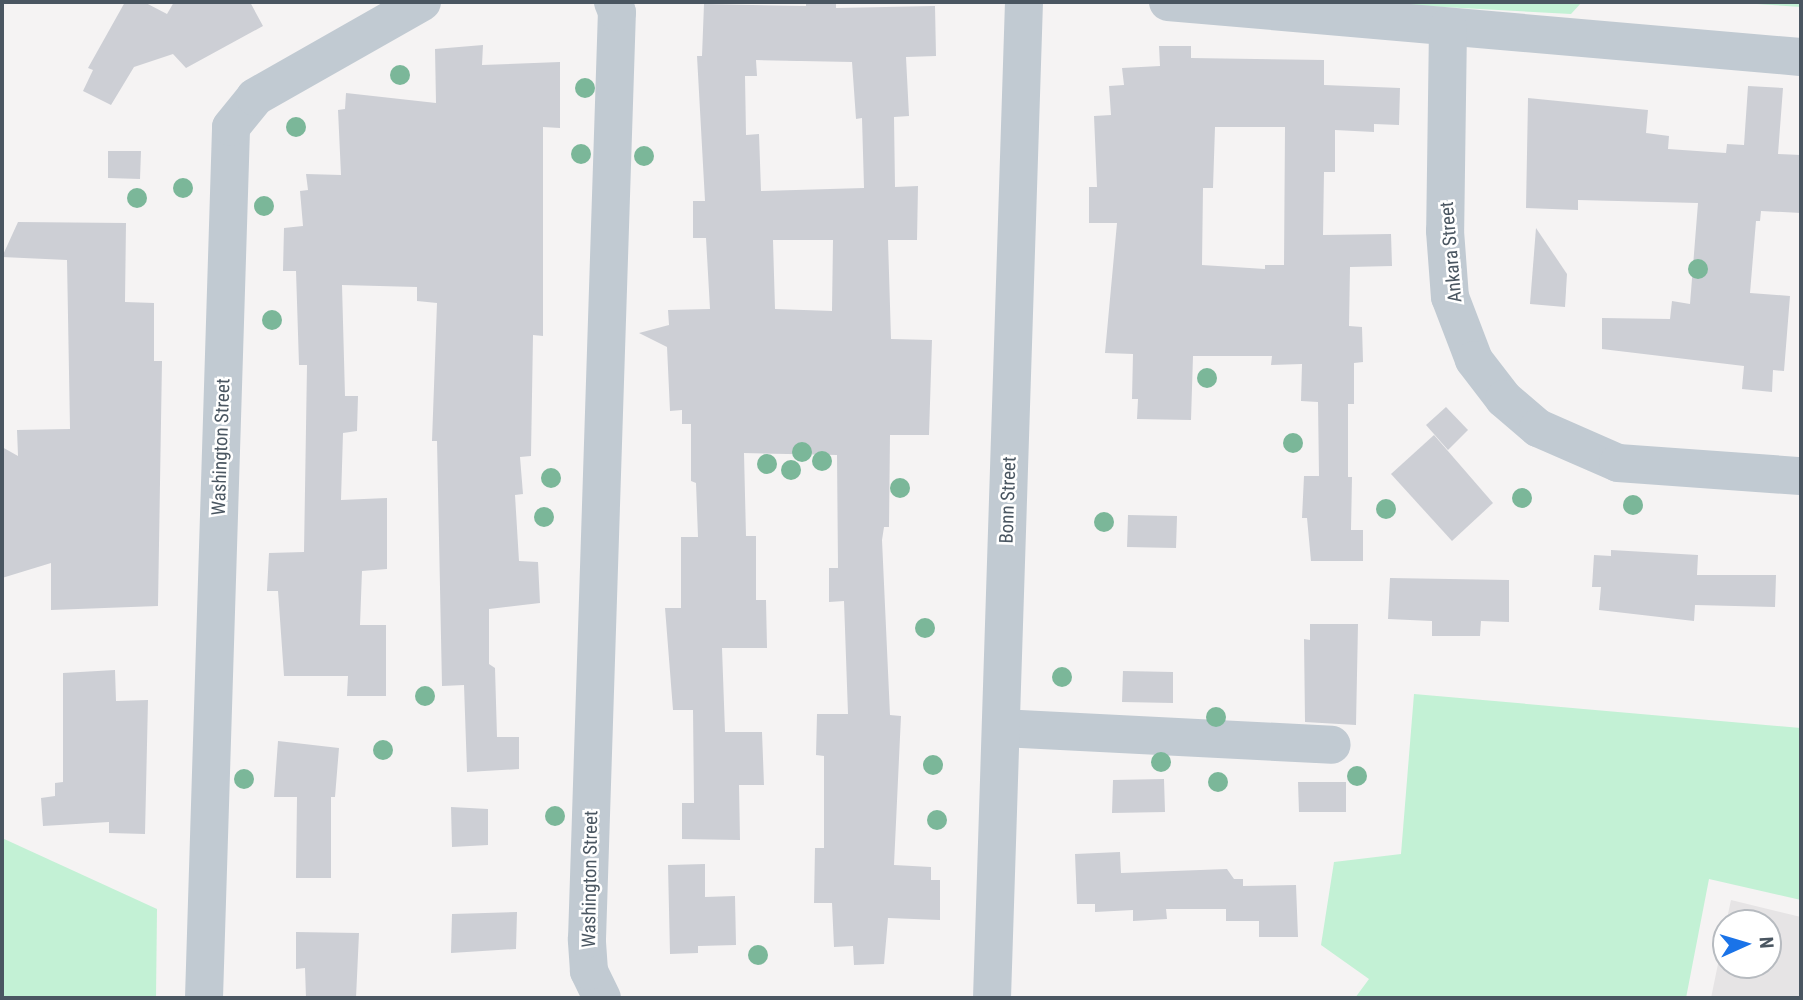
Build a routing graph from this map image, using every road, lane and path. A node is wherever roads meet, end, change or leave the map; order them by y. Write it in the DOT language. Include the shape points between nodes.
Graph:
graph roads {
  1 [pos="422,2"];
  2 [pos="613,2"];
  3 [pos="1024,2"];
  4 [pos="1168,2"];
  5 [pos="1448,27"];
  6 [pos="1801,57"];
  7 [pos="1801,476"];
  8 [pos="1001,728"];
  9 [pos="1332,745"];
  10 [pos="204,998"];
  11 [pos="602,998"];
  12 [pos="992,998"];
  1 -- 10 [label="street, Washington Street" via="255,97 231,127"];
  2 -- 11 [label="street, Washington Street" via="617,26 586,939 589,971"];
  3 -- 8 [label="street, Bonn Street"];
  4 -- 5 [label="street"];
  5 -- 6 [label="street"];
  5 -- 7 [label="street, Ankara Street" via="1445,231 1450,297 1474,360 1504,399 1538,428 1618,463"];
  8 -- 9 [label="street"];
  8 -- 12 [label="street, Bonn Street"];
}
